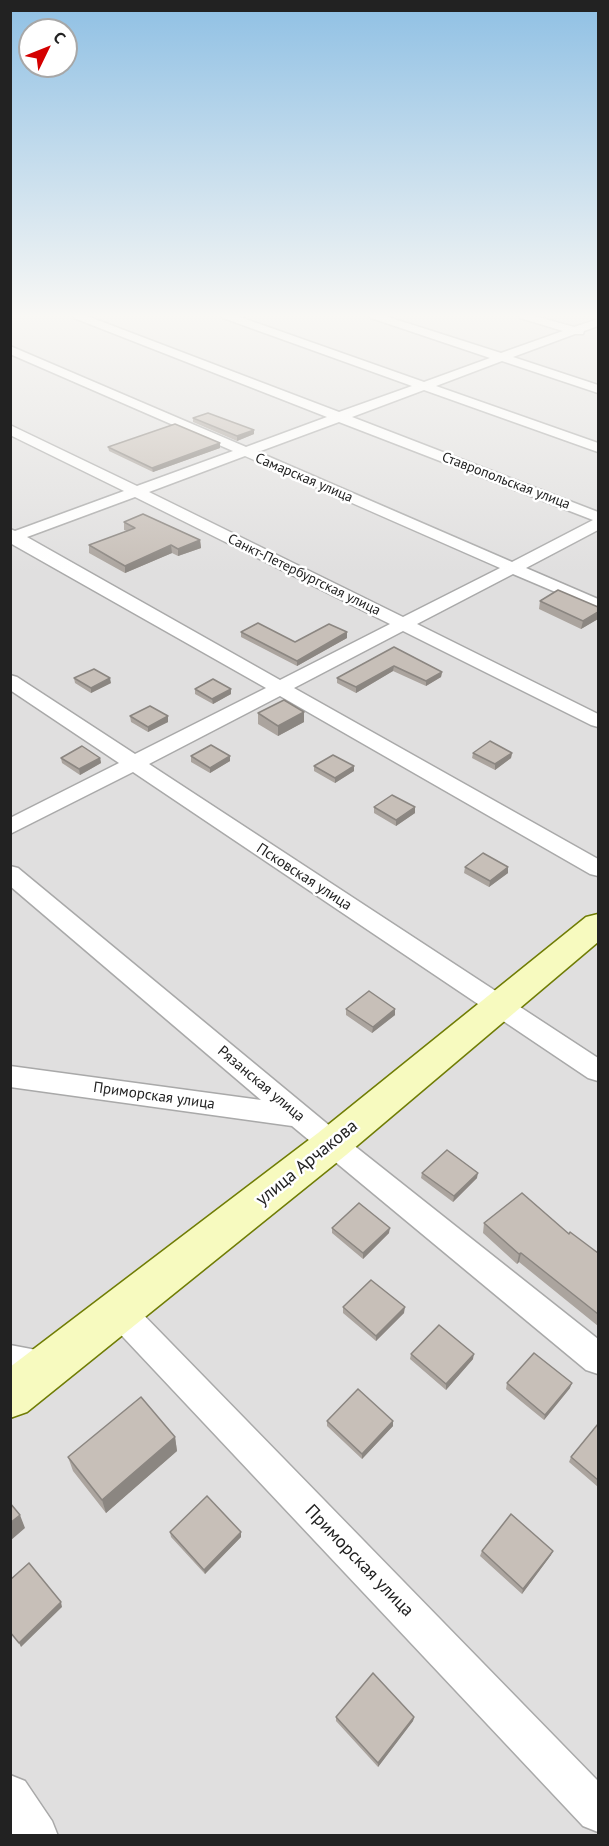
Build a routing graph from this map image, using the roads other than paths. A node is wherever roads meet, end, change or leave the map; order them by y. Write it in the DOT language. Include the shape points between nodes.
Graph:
graph roads {
  1 [pos="130,402"];
  2 [pos="303,402"];
  3 [pos="380,402"];
  4 [pos="467,402"];
  5 [pos="339,416"];
  6 [pos="10,429"];
  7 [pos="598,448"];
  8 [pos="241,451"];
  9 [pos="135,491"];
  10 [pos="598,517"];
  11 [pos="598,524"];
  12 [pos="12,536"];
  13 [pos="513,569"];
  14 [pos="598,605"];
  15 [pos="404,625"];
  16 [pos="10,681"];
  17 [pos="281,689"];
  18 [pos="598,721"];
  19 [pos="134,765"];
  20 [pos="10,827"];
  21 [pos="598,869"];
  22 [pos="10,873"];
  23 [pos="10,898"];
  24 [pos="45,902"];
  25 [pos="598,925"];
  26 [pos="498,1005"];
  27 [pos="598,1071"];
  28 [pos="10,1076"];
  29 [pos="297,1116"];
  30 [pos="332,1144"];
  31 [pos="119,1311"];
  32 [pos="598,1359"];
  33 [pos="29,1364"];
  34 [pos="10,1396"];
  35 [pos="10,1796"];
  36 [pos="598,1811"];
  37 [pos="37,1836"];
  1 -- 8 [label="street, Самарская улица"];
  2 -- 5 [label="street, Ставропольская улица"];
  3 -- 5 [label="street"];
  4 -- 7 [label="street"];
  5 -- 8 [label="street"];
  5 -- 10 [label="street, Ставропольская улица"];
  6 -- 9 [label="street, Санкт-Петербургская улица"];
  8 -- 9 [label="street"];
  8 -- 13 [label="street, Самарская улица"];
  9 -- 12 [label="street"];
  9 -- 15 [label="street, Санкт-Петербургская улица"];
  11 -- 13 [label="street"];
  12 -- 17 [label="street"];
  13 -- 14 [label="street, Самарская улица"];
  13 -- 15 [label="street"];
  15 -- 17 [label="street"];
  15 -- 18 [label="street, Санкт-Петербургская улица"];
  16 -- 19 [label="street, Псковская улица"];
  17 -- 19 [label="street"];
  17 -- 21 [label="street"];
  19 -- 20 [label="street"];
  19 -- 26 [label="street, Псковская улица"];
  22 -- 24 [label="street, Рязанская улица"];
  23 -- 24 [label="street"];
  24 -- 29 [label="street, Рязанская улица"];
  25 -- 26 [label="street, улица Арчакова"];
  26 -- 27 [label="street, Псковская улица"];
  26 -- 30 [label="street, улица Арчакова"];
  28 -- 29 [label="street, Приморская улица"];
  29 -- 30 [label="street, Рязанская улица"];
  30 -- 31 [label="street, улица Арчакова"];
  30 -- 32 [label="street, Рязанская улица"];
  31 -- 33 [label="street, улица Арчакова"];
  31 -- 36 [label="street, Приморская улица"];
  33 -- 34 [label="street, улица Арчакова"];
  35 -- 37 [label="street"];
}
